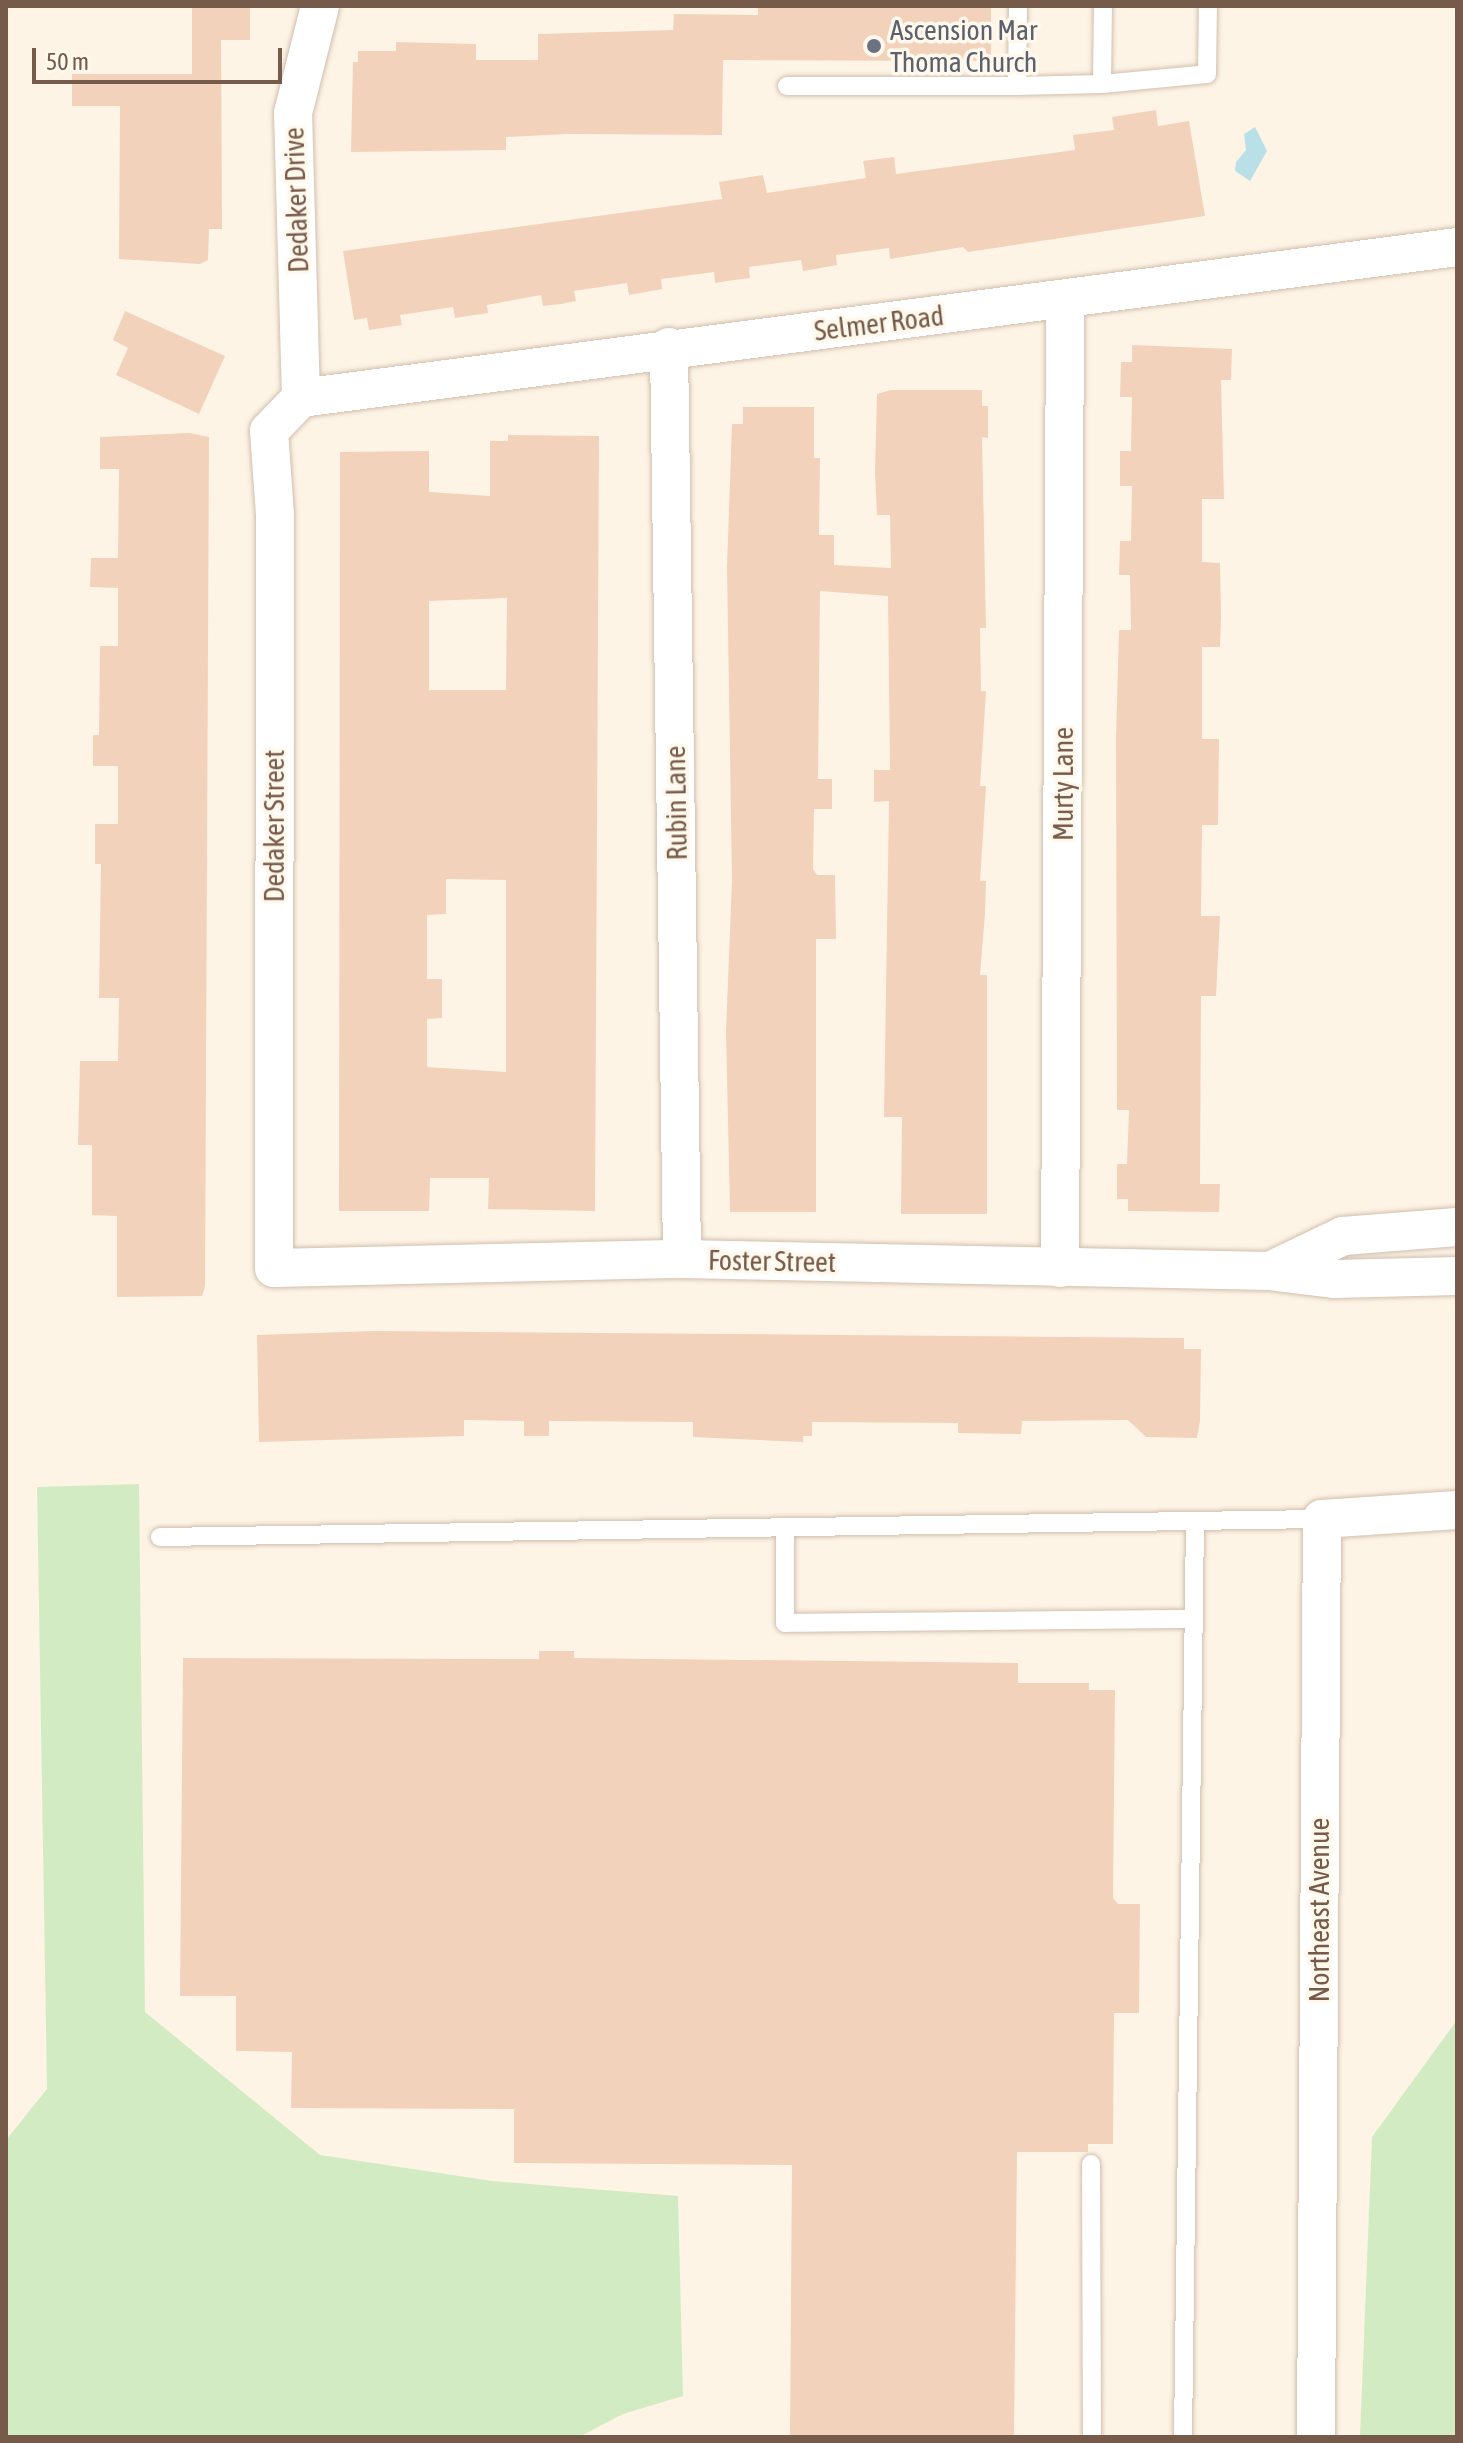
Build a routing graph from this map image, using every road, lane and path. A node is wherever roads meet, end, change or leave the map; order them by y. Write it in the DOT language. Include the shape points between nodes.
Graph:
graph roads {
  1 [pos="320,6"];
  2 [pos="1018,6"];
  3 [pos="1103,6"];
  4 [pos="1208,6"];
  5 [pos="1102,84"];
  6 [pos="787,86"];
  7 [pos="1017,86"];
  8 [pos="1457,247"];
  9 [pos="1065,301"];
  10 [pos="669,347"];
  11 [pos="301,398"];
  12 [pos="1457,1227"];
  13 [pos="682,1259"];
  14 [pos="274,1268"];
  15 [pos="1060,1268"];
  16 [pos="1270,1271"];
  17 [pos="1457,1276"];
  18 [pos="1457,1510"];
  19 [pos="1322,1519"];
  20 [pos="1195,1521"];
  21 [pos="785,1527"];
  22 [pos="160,1537"];
  23 [pos="1193,1619"];
  24 [pos="1091,2164"];
  25 [pos="1092,2437"];
  26 [pos="1183,2437"];
  27 [pos="1316,2437"];
  1 -- 11 [label="street, Dedaker Drive" via="293,113"];
  2 -- 7 [label="lane"];
  3 -- 5 [label="lane"];
  4 -- 5 [label="lane" via="1207,74"];
  5 -- 7 [label="lane"];
  6 -- 7 [label="lane"];
  8 -- 9 [label="street, Selmer Road"];
  9 -- 10 [label="street, Selmer Road"];
  9 -- 15 [label="street, Murty Lane"];
  10 -- 11 [label="street, Selmer Road"];
  10 -- 13 [label="street, Rubin Lane"];
  11 -- 14 [label="street, Dedaker Street" via="269,431 275,515"];
  12 -- 16 [label="street, Foster Street" via="1343,1236"];
  13 -- 14 [label="street, Foster Street"];
  13 -- 15 [label="street, Foster Street"];
  15 -- 16 [label="street, Foster Street"];
  16 -- 17 [label="street, Foster Street" via="1334,1279"];
  18 -- 19 [label="street"];
  19 -- 20 [label="lane"];
  19 -- 27 [label="street, Northeast Avenue"];
  20 -- 21 [label="lane"];
  20 -- 23 [label="lane"];
  21 -- 22 [label="lane"];
  21 -- 23 [label="lane" via="785,1623"];
  23 -- 26 [label="lane"];
  24 -- 25 [label="lane"];
}
